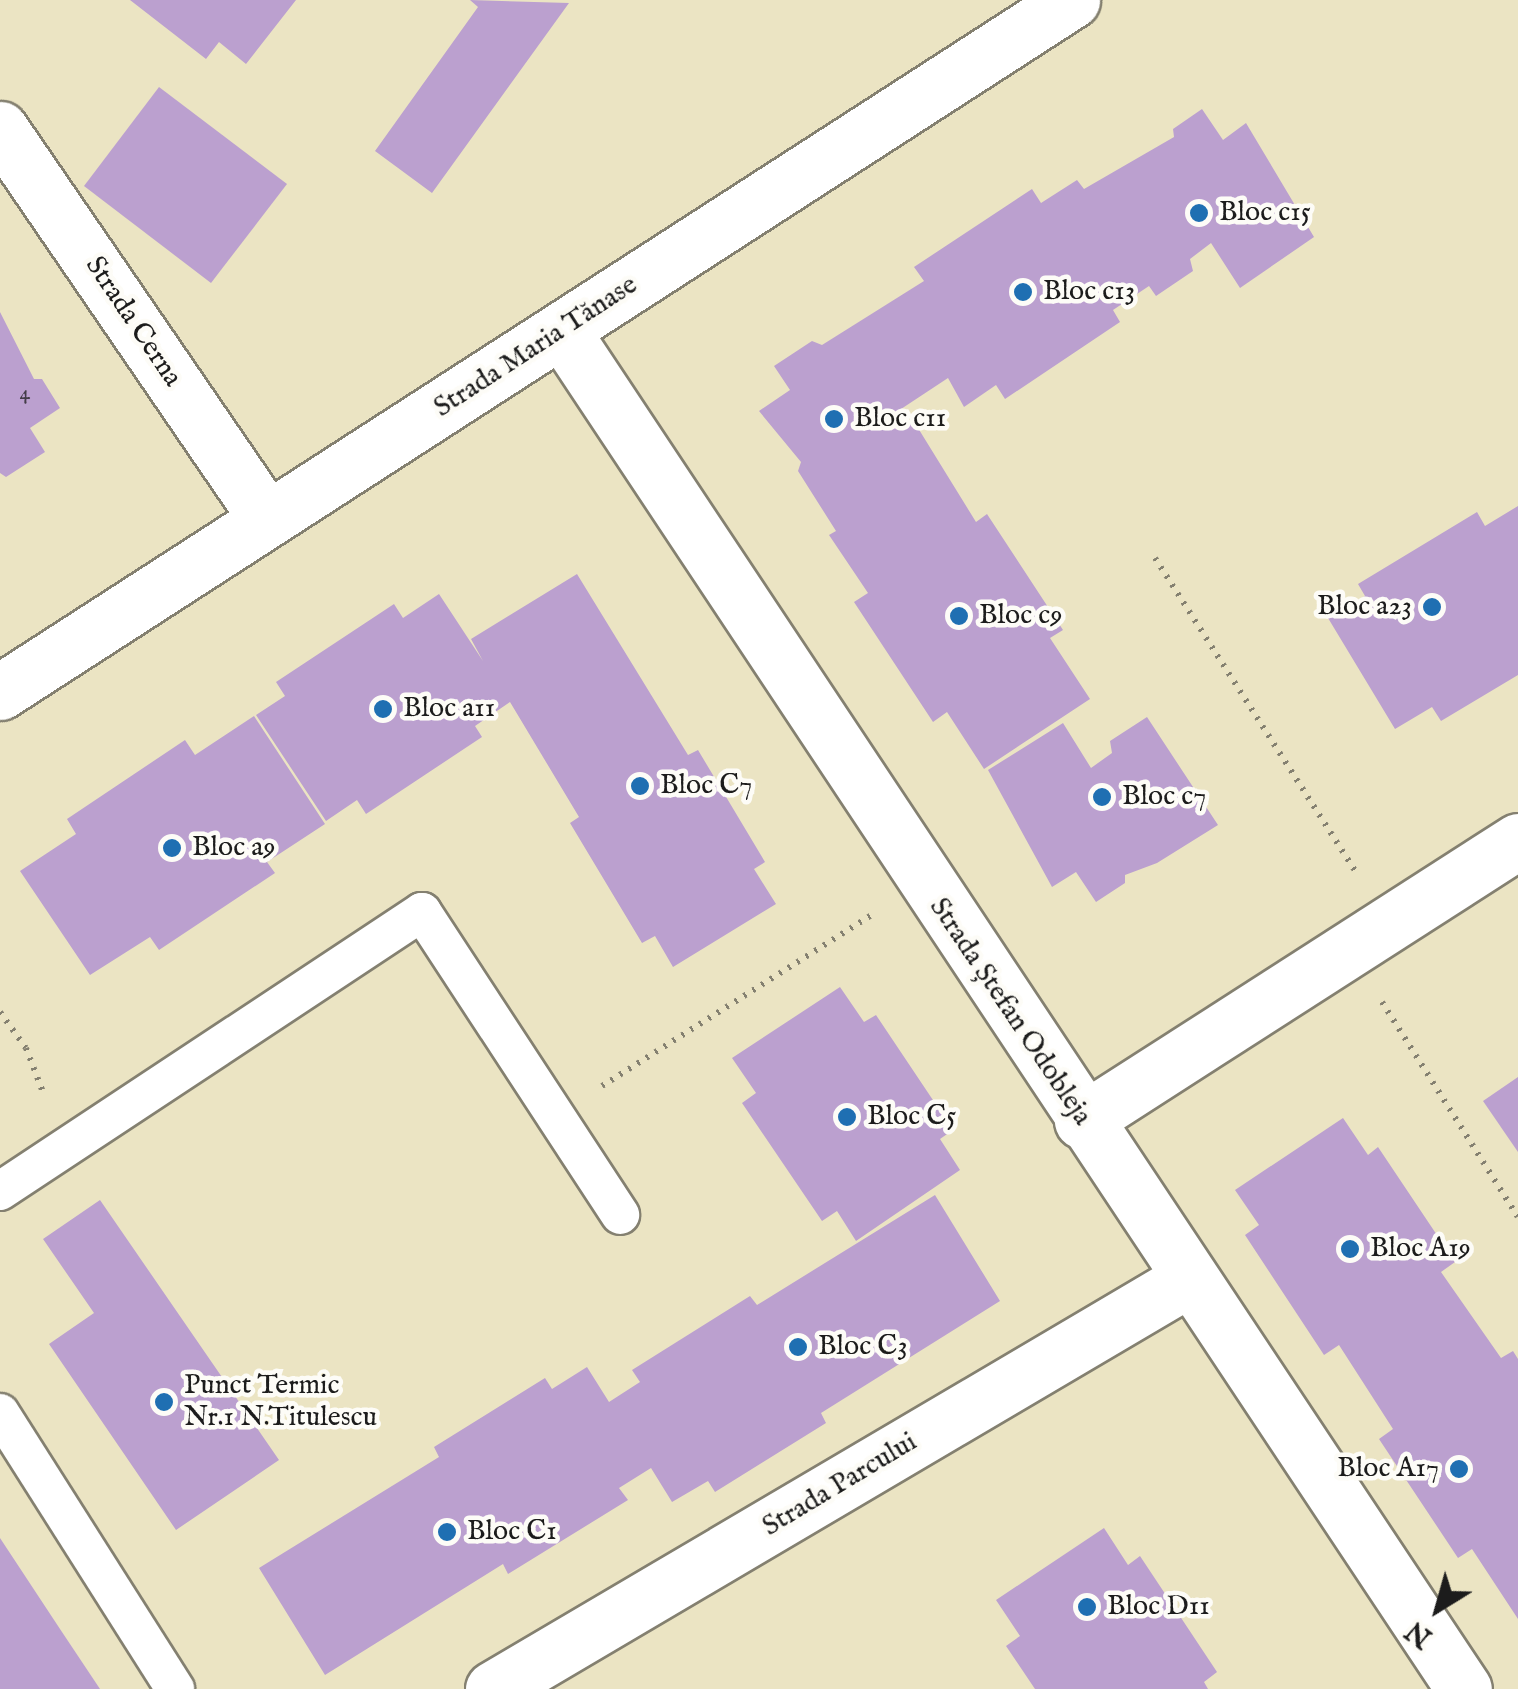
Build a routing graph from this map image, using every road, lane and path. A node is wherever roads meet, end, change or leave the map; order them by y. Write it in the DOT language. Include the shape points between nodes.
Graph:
graph roads {
  1 [pos="1072,0"];
  2 [pos="0,128"];
  3 [pos="562,331"];
  4 [pos="266,517"];
  5 [pos="1155,558"];
  6 [pos="0,692"];
  7 [pos="1518,841"];
  8 [pos="922,882"];
  9 [pos="1369,937"];
  10 [pos="0,1012"];
  11 [pos="555,1116"];
  12 [pos="1082,1120"];
  13 [pos="64,1148"];
  14 [pos="0,1191"];
  15 [pos="620,1215"];
  16 [pos="1518,1217"];
  17 [pos="1187,1280"];
  18 [pos="0,1413"];
  19 [pos="175,1689"];
  20 [pos="493,1689"];
  21 [pos="1464,1689"];
  1 -- 3 [label="street, Strada Maria Tănase"];
  2 -- 4 [label="street, Strada Cerna"];
  3 -- 4 [label="street, Strada Maria Tănase"];
  3 -- 8 [label="street, Strada Ștefan Odobleja"];
  4 -- 6 [label="street, Strada Maria Tănase"];
  5 -- 9 [label="path"];
  7 -- 9 [label="street"];
  8 -- 11 [label="path"];
  8 -- 12 [label="street, Strada Ștefan Odobleja"];
  9 -- 12 [label="street"];
  9 -- 16 [label="path"];
  10 -- 13 [label="path" via="26,1048"];
  11 -- 13 [label="lane" via="422,912"];
  11 -- 15 [label="lane"];
  12 -- 17 [label="street, Strada Ștefan Odobleja"];
  13 -- 14 [label="lane"];
  17 -- 20 [label="street, Strada Parcului"];
  17 -- 21 [label="street, Strada Ștefan Odobleja"];
  18 -- 19 [label="lane"];
}
